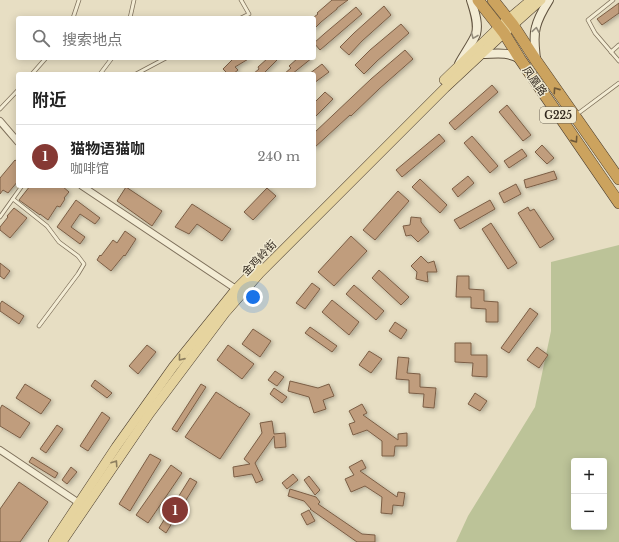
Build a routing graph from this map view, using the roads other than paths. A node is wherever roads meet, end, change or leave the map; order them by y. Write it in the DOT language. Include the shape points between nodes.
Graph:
graph roads {
  1 [pos="79,0"];
  2 [pos="134,0"];
  3 [pos="241,0"];
  4 [pos="471,0"];
  5 [pos="478,0"];
  6 [pos="493,0"];
  7 [pos="530,0"];
  8 [pos="541,0"];
  9 [pos="549,0"];
  10 [pos="613,0"];
  11 [pos="74,16"];
  12 [pos="130,16"];
  13 [pos="244,16"];
  14 [pos="510,22"];
  15 [pos="501,30"];
  16 [pos="619,45"];
  17 [pos="611,52"];
  18 [pos="480,54"];
  19 [pos="520,59"];
  20 [pos="44,60"];
  21 [pos="110,60"];
  22 [pos="162,60"];
  23 [pos="619,61"];
  24 [pos="537,62"];
  25 [pos="456,69"];
  26 [pos="34,72"];
  27 [pos="102,72"];
  28 [pos="140,72"];
  29 [pos="619,83"];
  30 [pos="16,92"];
  31 [pos="0,109"];
  32 [pos="575,116"];
  33 [pos="0,121"];
  34 [pos="16,140"];
  35 [pos="619,179"];
  36 [pos="21,188"];
  37 [pos="85,188"];
  38 [pos="12,200"];
  39 [pos="619,203"];
  40 [pos="0,217"];
  41 [pos="236,289"];
  42 [pos="39,326"];
  43 [pos="0,450"];
  44 [pos="79,502"];
  45 [pos="53,542"];
  46 [pos="62,542"];
  1 -- 11 [label="lane"];
  2 -- 12 [label="lane"];
  3 -- 13 [label="lane" via="249,14"];
  4 -- 25 [label="main road, one-way" via="475,12 476,34"];
  5 -- 15 [label="highway, 凤凰路 / G225"];
  6 -- 14 [label="highway, 凤凰路 / G225"];
  7 -- 14 [label="main road"];
  8 -- 14 [label="main road"];
  24 -- 9 [label="main road, one-way" via="534,42 536,26"];
  10 -- 17 [label="lane" via="588,20"];
  14 -- 15 [label="main road"];
  14 -- 24 [label="highway, 凤凰路 / G225"];
  15 -- 18 [label="main road, 金鸡岭街"];
  15 -- 19 [label="highway, 凤凰路 / G225"];
  15 -- 25 [label="main road, 金鸡岭街"];
  16 -- 17 [label="lane"];
  17 -- 23 [label="lane"];
  18 -- 19 [label="main road" via="500,53"];
  46 -- 18 [label="main road, 金鸡岭街, one-way" via="150,413 225,313 271,262"];
  19 -- 39 [label="highway, 凤凰路 / G225, one-way"];
  20 -- 26 [label="lane"];
  21 -- 27 [label="lane"];
  22 -- 28 [label="lane"];
  32 -- 24 [label="highway, 凤凰路 / G225, one-way"];
  25 -- 41 [label="main road, 金鸡岭街"];
  29 -- 32 [label="lane"];
  30 -- 31 [label="lane"];
  32 -- 35 [label="highway, 凤凰路 / G225"];
  33 -- 34 [label="street"];
  36 -- 38 [label="lane"];
  37 -- 41 [label="street"];
  38 -- 40 [label="lane"];
  38 -- 42 [label="lane" via="47,226 59,242 78,256 84,264"];
  41 -- 44 [label="main road, 金鸡岭街, one-way" via="173,367"];
  43 -- 44 [label="street"];
  44 -- 45 [label="main road, 金鸡岭街"];
}
